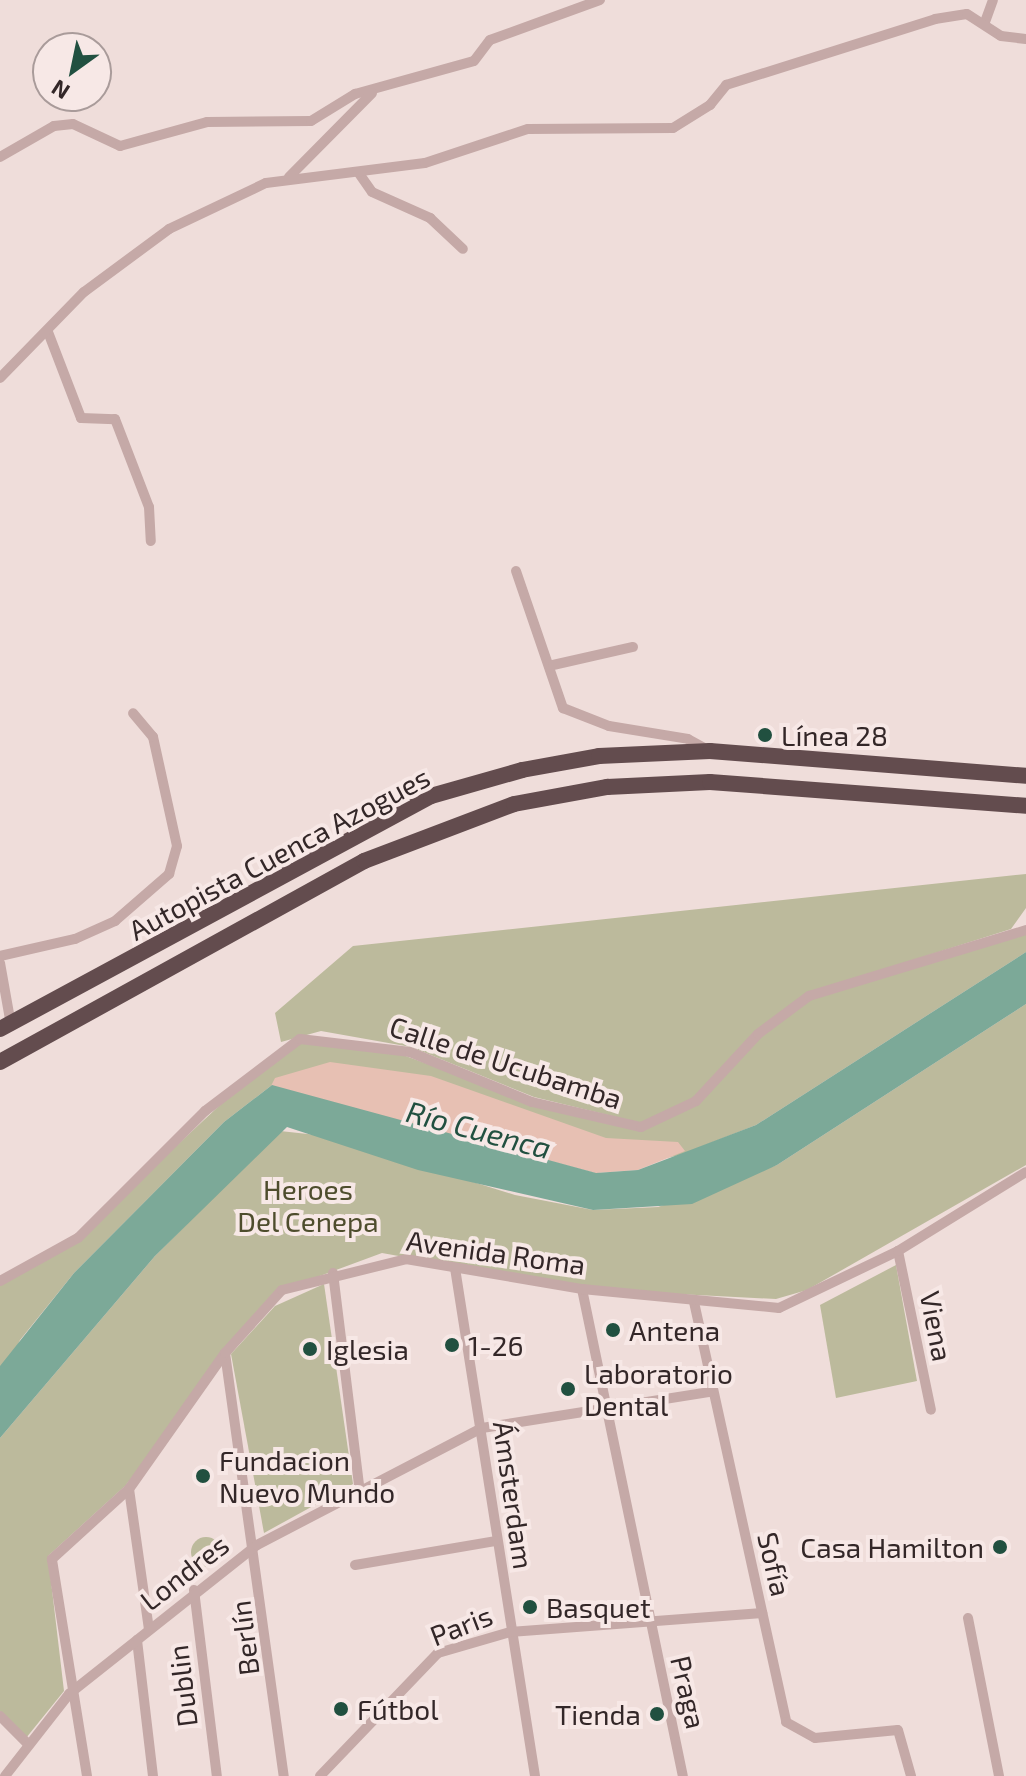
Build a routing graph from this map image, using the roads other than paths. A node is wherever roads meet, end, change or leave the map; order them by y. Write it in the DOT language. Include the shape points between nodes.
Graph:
graph roads {
  1 [pos="600,0"];
  2 [pos="993,0"];
  3 [pos="985,22"];
  4 [pos="1026,39"];
  5 [pos="374,92"];
  6 [pos="0,157"];
  7 [pos="358,172"];
  8 [pos="285,179"];
  9 [pos="463,249"];
  10 [pos="48,332"];
  11 [pos="0,378"];
  12 [pos="151,541"];
  13 [pos="516,571"];
  14 [pos="633,647"];
  15 [pos="553,665"];
  16 [pos="133,713"];
  17 [pos="710,751"];
  18 [pos="1026,776"];
  19 [pos="1026,806"];
  20 [pos="1026,930"];
  21 [pos="0,956"];
  22 [pos="0,963"];
  23 [pos="6,1027"];
  24 [pos="0,1062"];
  25 [pos="1026,1172"];
  26 [pos="898,1251"];
  27 [pos="455,1268"];
  28 [pos="333,1273"];
  29 [pos="1,1281"];
  30 [pos="582,1289"];
  31 [pos="694,1302"];
  32 [pos="225,1353"];
  33 [pos="710,1392"];
  34 [pos="605,1409"];
  35 [pos="931,1410"];
  36 [pos="482,1428"];
  37 [pos="129,1489"];
  38 [pos="360,1492"];
  39 [pos="495,1541"];
  40 [pos="257,1545"];
  41 [pos="355,1565"];
  42 [pos="194,1590"];
  43 [pos="762,1613"];
  44 [pos="650,1618"];
  45 [pos="968,1618"];
  46 [pos="149,1630"];
  47 [pos="510,1632"];
  48 [pos="137,1640"];
  49 [pos="69,1694"];
  50 [pos="0,1716"];
  51 [pos="27,1743"];
  52 [pos="6,1776"];
  53 [pos="87,1776"];
  54 [pos="153,1776"];
  55 [pos="217,1776"];
  56 [pos="284,1776"];
  57 [pos="320,1776"];
  58 [pos="535,1776"];
  59 [pos="683,1776"];
  60 [pos="911,1776"];
  61 [pos="999,1776"];
  1 -- 5 [label="street" via="490,40 474,61"];
  2 -- 3 [label="street"];
  3 -- 4 [label="street" via="1001,36"];
  3 -- 7 [label="street" via="967,14 926,21 747,77 673,128 528,129 425,163"];
  5 -- 6 [label="street" via="355,94 311,121 207,122 120,146 73,124 54,126"];
  5 -- 8 [label="street" via="324,149"];
  7 -- 8 [label="street"];
  7 -- 9 [label="street" via="372,192 430,218"];
  8 -- 10 [label="street" via="231,195 169,229 84,292"];
  10 -- 11 [label="street"];
  10 -- 12 [label="street" via="81,418 115,419 149,507"];
  13 -- 15 [label="street"];
  14 -- 15 [label="street"];
  15 -- 17 [label="street" via="556,694 578,717 688,739"];
  16 -- 21 [label="street" via="147,722 153,737 177,846 169,874 115,921 75,939"];
  17 -- 18 [label="highway, Autopista Cuenca Azogues"];
  17 -- 23 [label="highway, Autopista Cuenca Azogues" via="552,763 431,796"];
  19 -- 24 [label="highway, Autopista Cuenca Azogues" via="710,782 607,787 514,804 364,861"];
  20 -- 29 [label="street, Calle de Ucubamba" via="809,996 758,1034 696,1101 641,1127 608,1125 532,1102 410,1052 300,1039 205,1111 78,1238"];
  22 -- 23 [label="street"];
  25 -- 26 [label="street, Avenida Roma"];
  26 -- 31 [label="street, Avenida Roma" via="779,1308"];
  26 -- 35 [label="street, Viena"];
  27 -- 28 [label="street, Avenida Roma" via="406,1259"];
  27 -- 30 [label="street, Avenida Roma"];
  27 -- 36 [label="street, Ámsterdam"];
  28 -- 32 [label="street, Avenida Roma" via="282,1290"];
  28 -- 38 [label="street"];
  30 -- 31 [label="street, Avenida Roma"];
  30 -- 34 [label="street, Praga"];
  31 -- 33 [label="street, Sofía"];
  32 -- 37 [label="street, Avenida Roma"];
  32 -- 40 [label="street, Berlín"];
  33 -- 34 [label="street, Londres"];
  33 -- 43 [label="street, Sofía"];
  34 -- 36 [label="street, Londres"];
  34 -- 44 [label="street, Praga"];
  36 -- 38 [label="street, Londres"];
  36 -- 39 [label="street, Ámsterdam"];
  37 -- 46 [label="street"];
  37 -- 49 [label="street, Avenida Roma" via="52,1559"];
  38 -- 40 [label="street, Londres"];
  39 -- 41 [label="street"];
  39 -- 47 [label="street, Ámsterdam"];
  40 -- 42 [label="street, Londres"];
  40 -- 56 [label="street, Berlín"];
  42 -- 46 [label="street, Londres"];
  42 -- 55 [label="street, Dublin"];
  43 -- 44 [label="street, Paris"];
  43 -- 60 [label="street, Sofía" via="786,1722 815,1738 898,1730"];
  44 -- 47 [label="street, Paris"];
  44 -- 59 [label="street, Praga"];
  45 -- 61 [label="street"];
  46 -- 48 [label="street, Londres"];
  47 -- 57 [label="street, Paris" via="438,1653"];
  47 -- 58 [label="street, Ámsterdam"];
  48 -- 49 [label="street, Londres"];
  48 -- 54 [label="street"];
  49 -- 51 [label="street, Londres"];
  49 -- 53 [label="street"];
  50 -- 51 [label="street"];
  51 -- 52 [label="street, Londres"];
}
